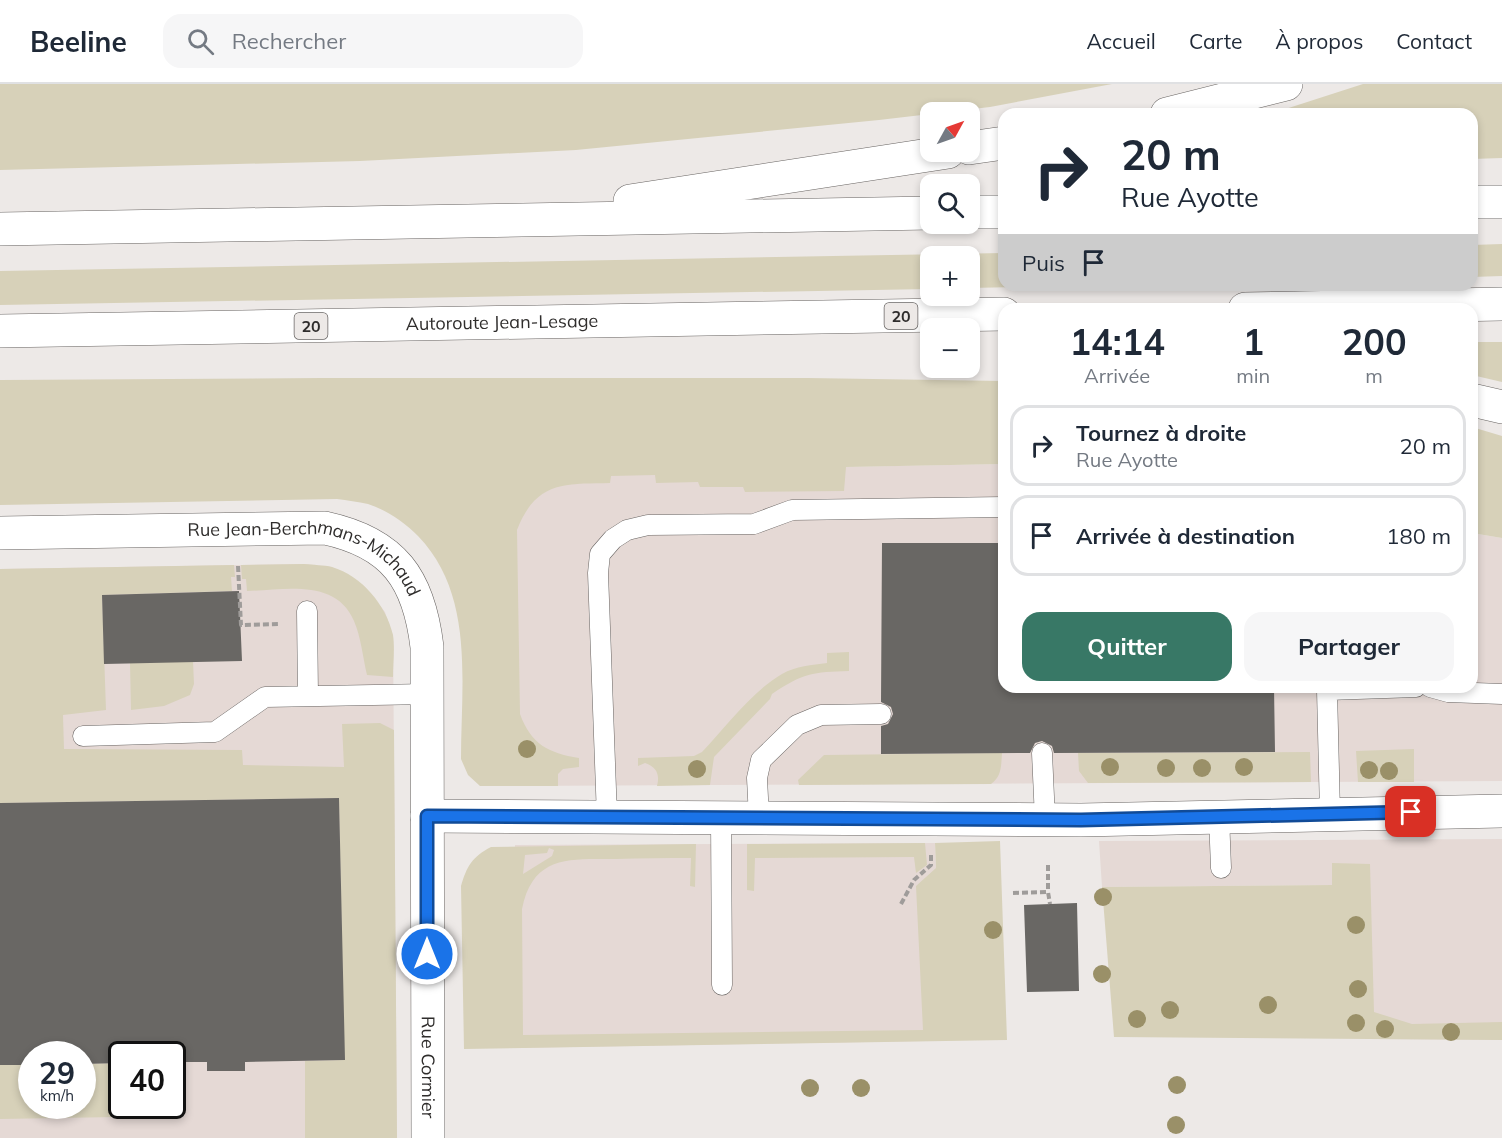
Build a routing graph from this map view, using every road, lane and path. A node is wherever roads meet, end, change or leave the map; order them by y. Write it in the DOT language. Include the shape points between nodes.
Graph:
graph roads {
  1 [pos="1286,84"];
  2 [pos="1191,108"];
  3 [pos="998,144"];
  4 [pos="980,146"];
  5 [pos="920,156"];
  6 [pos="1478,202"];
  7 [pos="1502,202"];
  8 [pos="980,212"];
  9 [pos="998,212"];
  10 [pos="920,213"];
  11 [pos="506,220"];
  12 [pos="0,229"];
  13 [pos="1478,304"];
  14 [pos="1502,304"];
  15 [pos="998,314"];
  16 [pos="961,315"];
  17 [pos="998,321"];
  18 [pos="0,331"];
  19 [pos="1478,401"];
  20 [pos="1502,407"];
  21 [pos="998,507"];
  22 [pos="0,533"];
  23 [pos="238,565"];
  24 [pos="307,617"];
  25 [pos="1327,693"];
  26 [pos="1475,693"];
  27 [pos="428,694"];
  28 [pos="1502,694"];
  29 [pos="309,696"];
  30 [pos="881,714"];
  31 [pos="83,736"];
  32 [pos="1042,753"];
  33 [pos="1502,811"];
  34 [pos="1330,813"];
  35 [pos="427,816"];
  36 [pos="1219,816"];
  37 [pos="607,817"];
  38 [pos="721,818"];
  39 [pos="759,818"];
  40 [pos="1045,819"];
  41 [pos="930,842"];
  42 [pos="1048,865"];
  43 [pos="1221,868"];
  44 [pos="1048,892"];
  45 [pos="1014,893"];
  46 [pos="901,904"];
  47 [pos="1050,904"];
  48 [pos="722,985"];
  49 [pos="428,1138"];
  1 -- 2 [label="main road"];
  3 -- 4 [label="main road"];
  5 -- 11 [label="main road"];
  6 -- 7 [label="main road"];
  8 -- 9 [label="main road"];
  10 -- 11 [label="main road"];
  11 -- 12 [label="main road"];
  13 -- 14 [label="main road"];
  15 -- 16 [label="main road, Autoroute Jean-Lesage / 20"];
  16 -- 17 [label="main road"];
  16 -- 18 [label="main road, Autoroute Jean-Lesage / 20"];
  19 -- 20 [label="main road"];
  21 -- 37 [label="lane" via="792,510 754,524 648,525 627,530 613,539 600,554 598,573"];
  22 -- 27 [label="main road, Rue Jean-Berchmans-Michaud" via="297,527 350,534 373,544 393,561 417,596 424,624"];
  23 -- 24 [label="path" via="241,625"];
  24 -- 29 [label="lane"];
  25 -- 34 [label="lane"];
  26 -- 28 [label="lane"];
  27 -- 29 [label="lane"];
  27 -- 35 [label="main road, Rue Jean-Berchmans-Michaud"];
  29 -- 31 [label="lane" via="265,697 215,732"];
  30 -- 39 [label="lane" via="821,715 797,725 761,760 757,778"];
  32 -- 40 [label="lane"];
  33 -- 34 [label="main road"];
  34 -- 36 [label="main road"];
  35 -- 37 [label="main road"];
  35 -- 49 [label="main road, Rue Cormier"];
  36 -- 40 [label="main road"];
  36 -- 43 [label="lane"];
  37 -- 38 [label="main road"];
  38 -- 39 [label="main road"];
  38 -- 48 [label="lane"];
  39 -- 40 [label="main road"];
  41 -- 46 [label="path" via="931,865 914,880"];
  42 -- 44 [label="path"];
  44 -- 45 [label="path"];
  44 -- 47 [label="path"];
}
